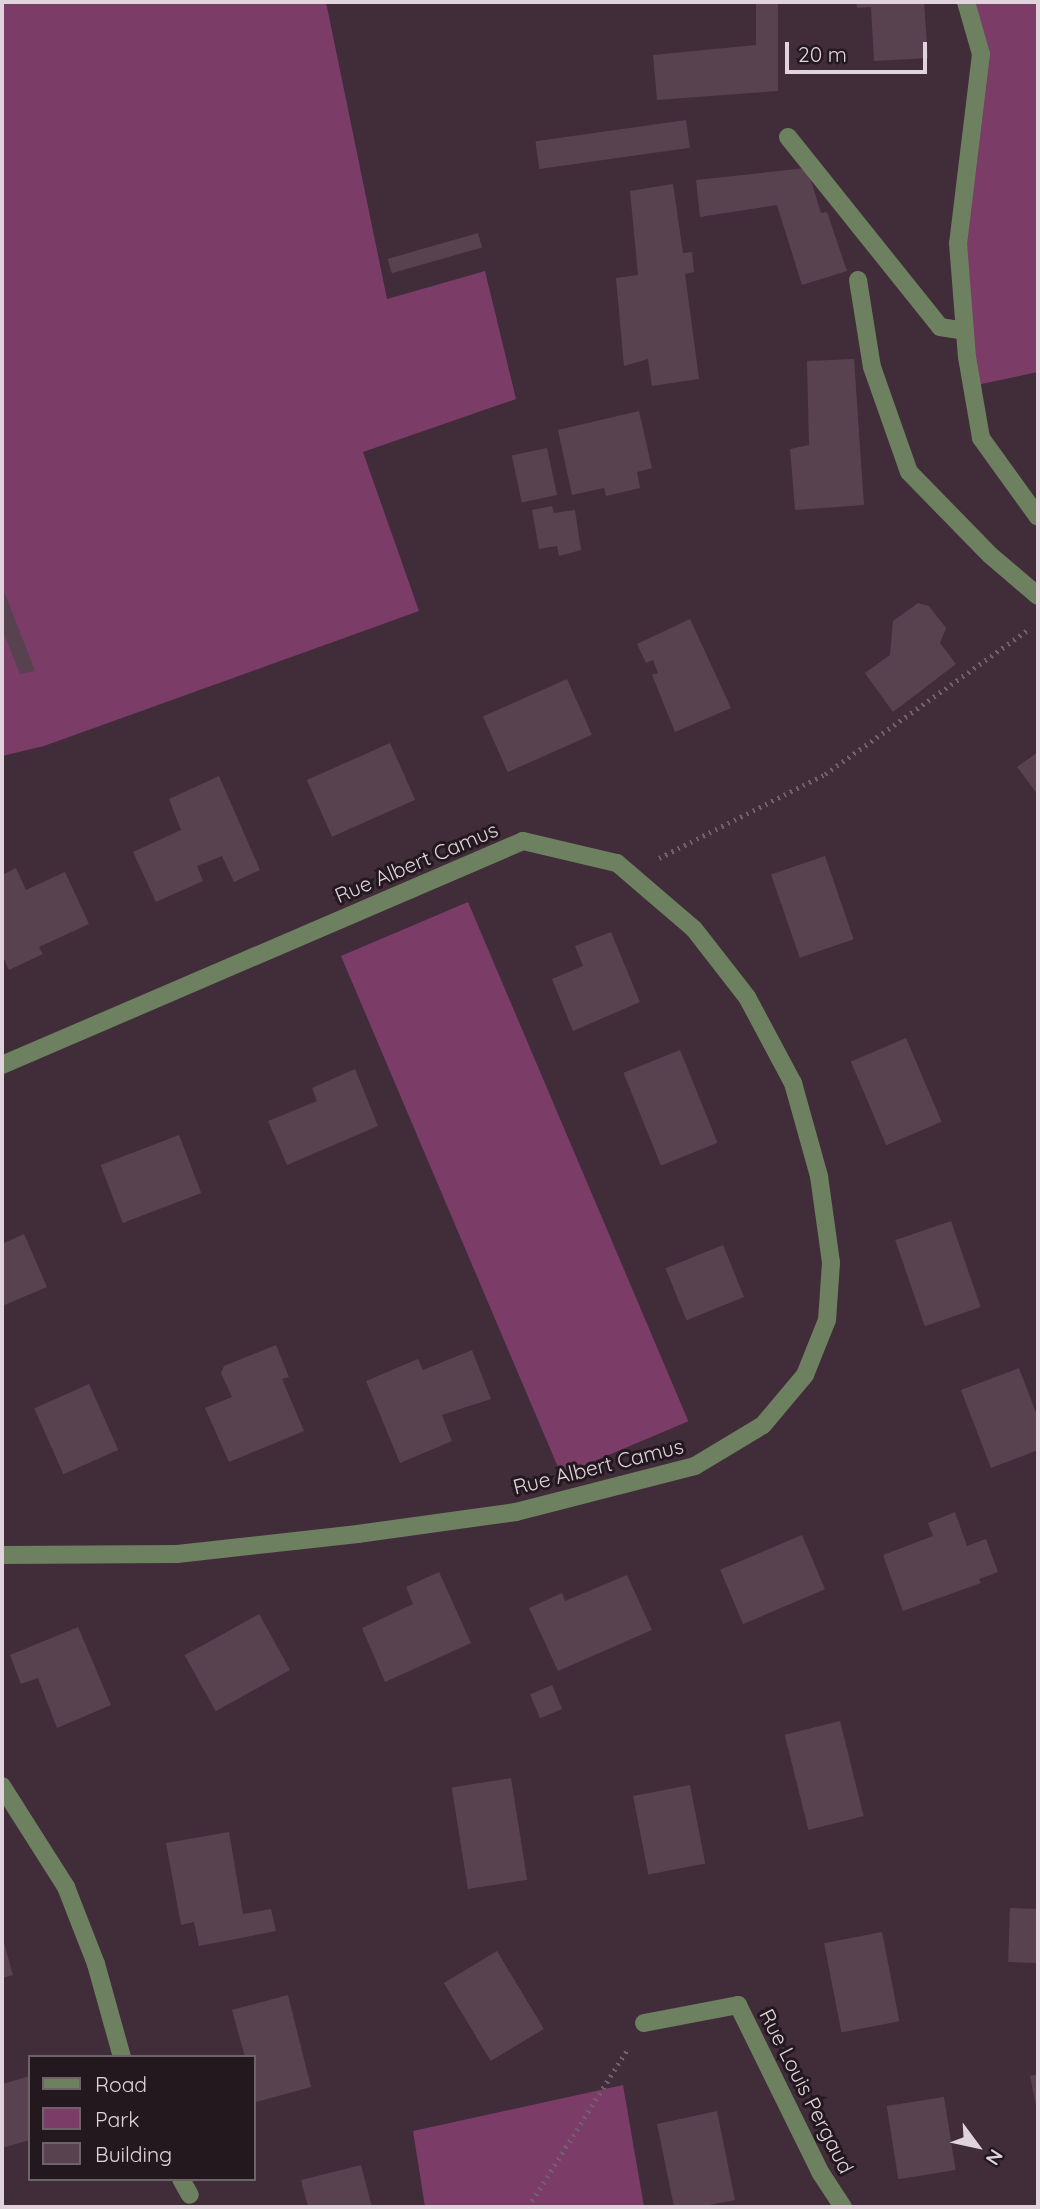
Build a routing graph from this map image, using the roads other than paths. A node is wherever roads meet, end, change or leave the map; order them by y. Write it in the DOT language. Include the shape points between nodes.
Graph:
graph roads {
  1 [pos="966,2"];
  2 [pos="788,137"];
  3 [pos="858,280"];
  4 [pos="965,331"];
  5 [pos="1038,517"];
  6 [pos="1038,596"];
  7 [pos="2,1065"];
  8 [pos="2,1555"];
  9 [pos="2,1786"];
  10 [pos="644,2023"];
  11 [pos="121,2055"];
  12 [pos="843,2207"];
  1 -- 4 [label="street" via="981,54 958,243"];
  2 -- 4 [label="street" via="940,327"];
  3 -- 6 [label="street" via="872,367 909,472 990,555"];
  4 -- 5 [label="street" via="981,438"];
  7 -- 8 [label="street, Rue Albert Camus" via="523,841 617,863 694,929 747,997 793,1083 818,1177 831,1263 827,1320 805,1375 763,1425 695,1466 516,1512 358,1534 177,1554"];
  9 -- 11 [label="street" via="66,1887 96,1964"];
  10 -- 12 [label="street, Rue Louis Pergaud" via="738,2005 820,2172"];
}
